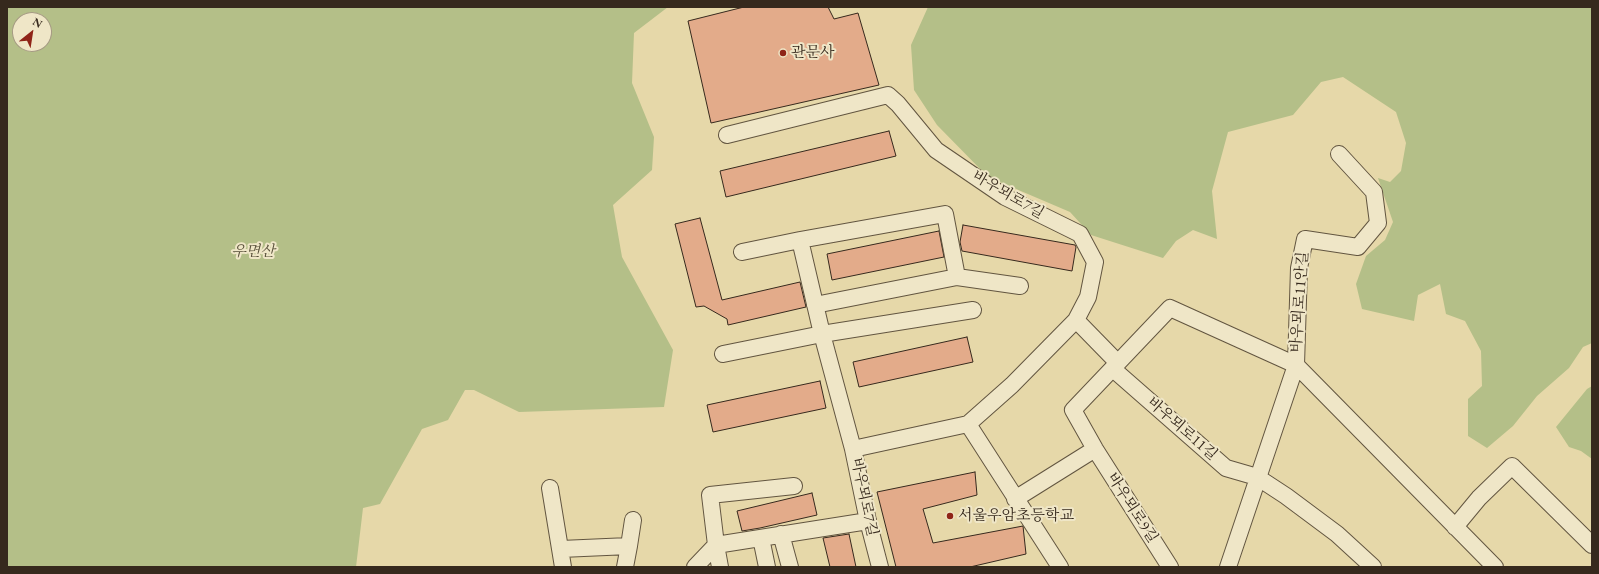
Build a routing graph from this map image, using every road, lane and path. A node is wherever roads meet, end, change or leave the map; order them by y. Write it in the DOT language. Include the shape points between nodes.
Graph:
graph roads {
  1 [pos="727,135"];
  2 [pos="1339,154"];
  3 [pos="800,240"];
  4 [pos="742,252"];
  5 [pos="957,277"];
  6 [pos="1020,286"];
  7 [pos="815,305"];
  8 [pos="973,310"];
  9 [pos="1076,320"];
  10 [pos="822,334"];
  11 [pos="723,354"];
  12 [pos="1296,365"];
  13 [pos="1116,366"];
  14 [pos="968,424"];
  15 [pos="853,449"];
  16 [pos="1095,449"];
  17 [pos="1257,477"];
  18 [pos="794,486"];
  19 [pos="550,488"];
  20 [pos="1015,499"];
  21 [pos="633,520"];
  22 [pos="868,521"];
  23 [pos="1455,527"];
  24 [pos="781,534"];
  25 [pos="761,538"];
  26 [pos="716,545"];
  27 [pos="1592,545"];
  28 [pos="628,546"];
  29 [pos="561,549"];
  30 [pos="563,567"];
  31 [pos="625,567"];
  32 [pos="695,567"];
  33 [pos="720,567"];
  34 [pos="767,567"];
  35 [pos="790,567"];
  36 [pos="880,567"];
  37 [pos="1060,567"];
  38 [pos="1170,567"];
  39 [pos="1228,567"];
  40 [pos="1373,567"];
  41 [pos="1495,567"];
  1 -- 9 [label="street, 바우뫼로7길" via="888,95 936,150 1005,197 1080,234 1095,262 1088,297"];
  2 -- 12 [label="street, 바우뫼로11안길" via="1374,192 1378,223 1358,247 1305,240 1299,268"];
  3 -- 4 [label="street"];
  3 -- 5 [label="street" via="945,214"];
  3 -- 7 [label="street"];
  5 -- 6 [label="street"];
  5 -- 7 [label="street"];
  7 -- 10 [label="street"];
  8 -- 10 [label="street"];
  9 -- 13 [label="street, 바우뫼로11길"];
  9 -- 14 [label="street, 바우뫼로7길" via="1012,385"];
  10 -- 11 [label="street"];
  10 -- 15 [label="street"];
  12 -- 13 [label="street, 바우뫼로11안길" via="1170,308"];
  12 -- 17 [label="street"];
  12 -- 23 [label="street, 바우뫼로11안길"];
  13 -- 16 [label="street, 바우뫼로9길" via="1073,410"];
  13 -- 17 [label="street, 바우뫼로11길" via="1226,468"];
  14 -- 15 [label="street, 바우뫼로7길"];
  14 -- 20 [label="street"];
  15 -- 22 [label="street, 바우뫼로7길"];
  16 -- 20 [label="street"];
  16 -- 38 [label="street, 바우뫼로9길"];
  17 -- 39 [label="street"];
  17 -- 40 [label="street, 바우뫼로11길" via="1337,534"];
  18 -- 26 [label="street" via="710,494"];
  19 -- 29 [label="street"];
  20 -- 37 [label="street"];
  21 -- 28 [label="street"];
  22 -- 24 [label="street"];
  22 -- 36 [label="street, 바우뫼로7길"];
  23 -- 27 [label="street" via="1479,498 1512,466"];
  23 -- 41 [label="street, 바우뫼로11안길"];
  24 -- 25 [label="street"];
  24 -- 35 [label="street"];
  25 -- 26 [label="street"];
  25 -- 34 [label="street"];
  26 -- 32 [label="street"];
  26 -- 33 [label="street"];
  28 -- 29 [label="street"];
  28 -- 31 [label="street"];
  29 -- 30 [label="street"];
}
